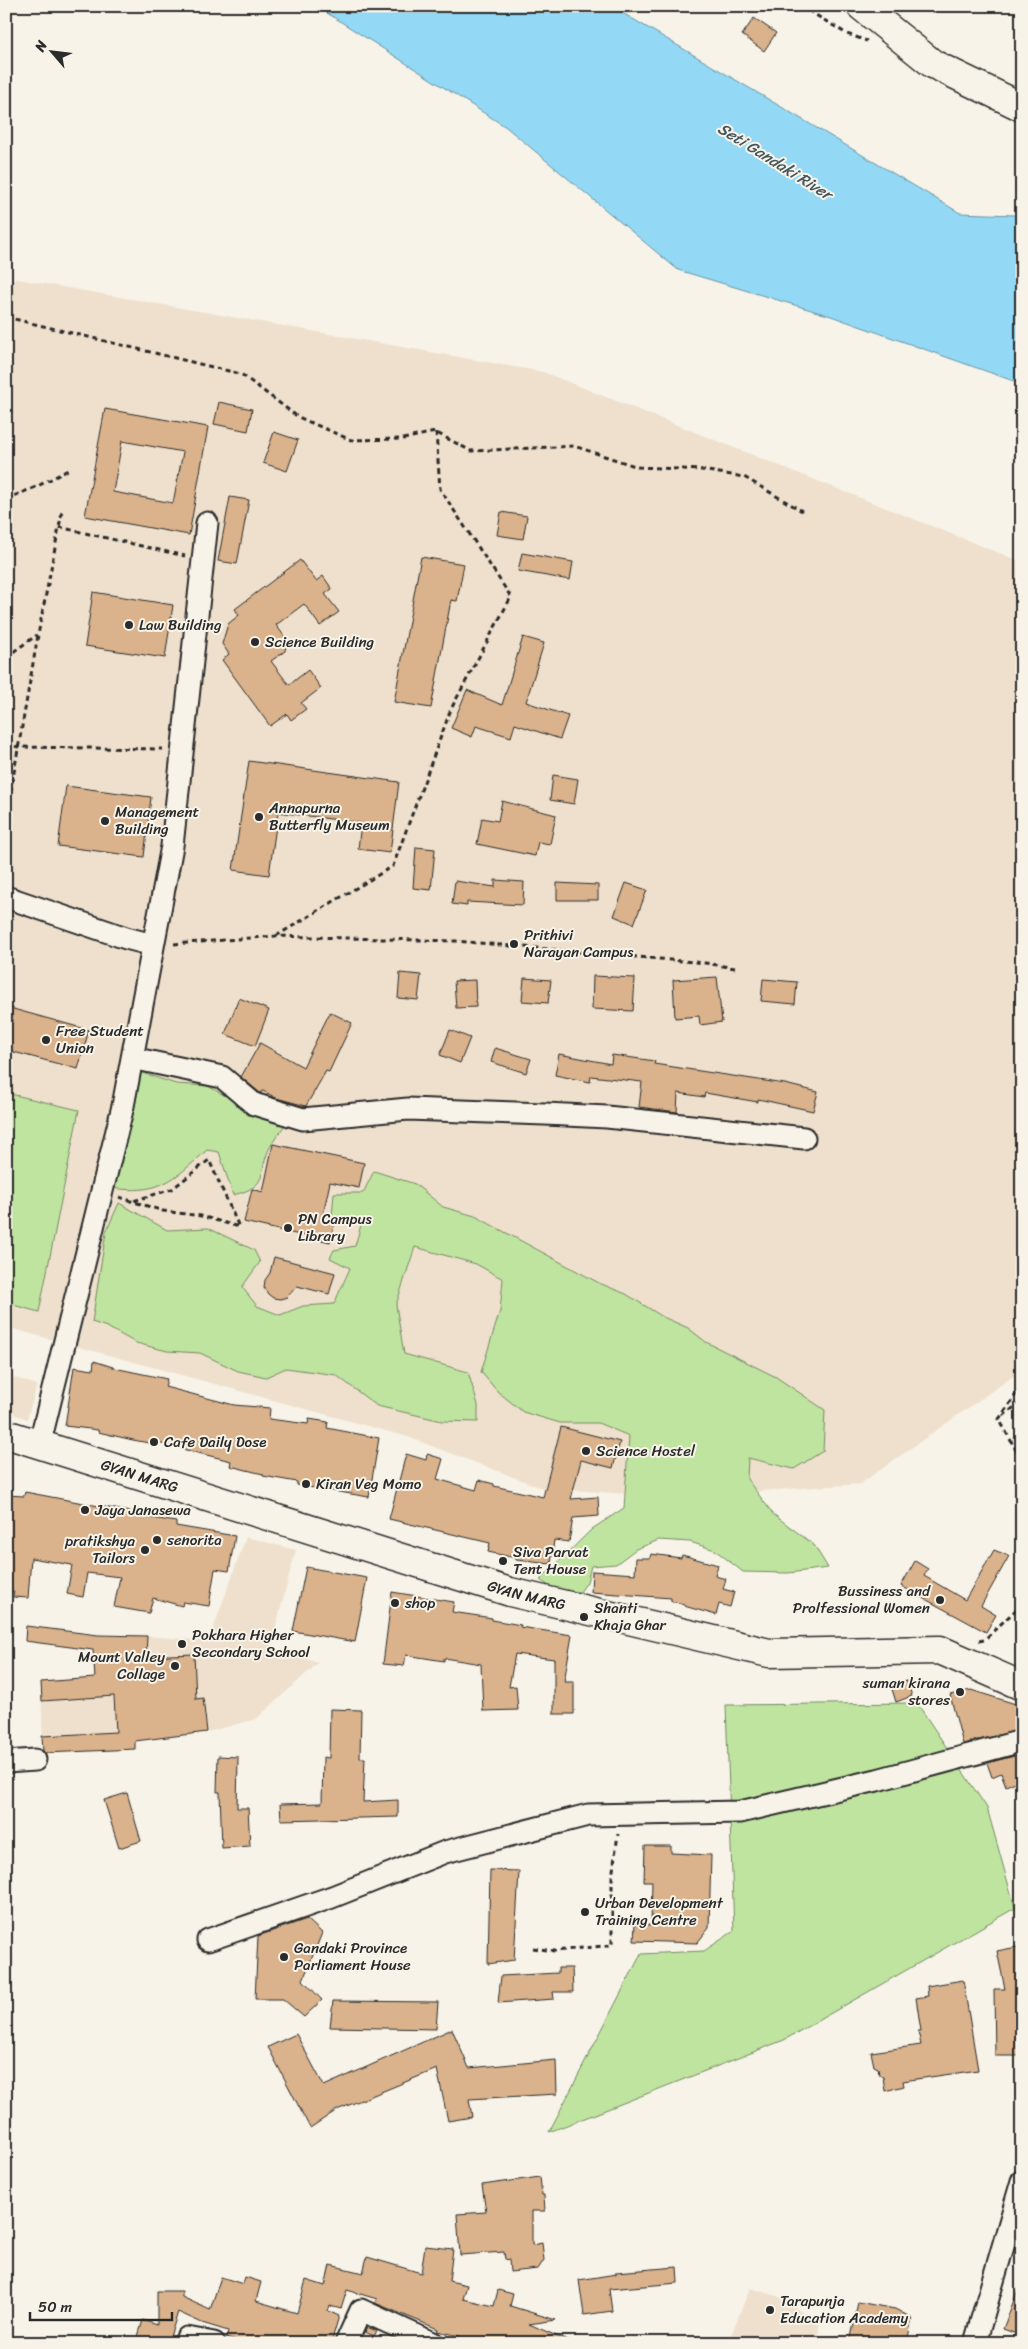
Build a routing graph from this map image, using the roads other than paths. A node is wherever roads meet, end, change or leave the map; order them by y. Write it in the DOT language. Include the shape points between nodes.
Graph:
graph roads {
  1 [pos="862,6"];
  2 [pos="1022,106"];
  3 [pos="207,523"];
  4 [pos="6,897"];
  5 [pos="153,945"];
  6 [pos="132,1058"];
  7 [pos="804,1138"];
  8 [pos="6,1434"];
  9 [pos="39,1446"];
  10 [pos="6,1457"];
  11 [pos="1022,1686"];
  12 [pos="1022,1741"];
  13 [pos="35,1760"];
  14 [pos="6,1762"];
  15 [pos="208,1940"];
  16 [pos="1022,2181"];
  17 [pos="185,2343"];
  18 [pos="214,2343"];
  19 [pos="346,2343"];
  20 [pos="433,2343"];
  21 [pos="975,2343"];
  1 -- 2 [label="main road" via="933,64"];
  3 -- 5 [label="street" via="172,846"];
  4 -- 5 [label="street"];
  5 -- 6 [label="street"];
  6 -- 7 [label="street" via="222,1077 254,1104 303,1119 408,1110 535,1114 607,1117"];
  6 -- 9 [label="street"];
  8 -- 9 [label="main road, GYAN MARG"];
  9 -- 10 [label="main road"];
  9 -- 11 [label="main road, GYAN MARG" via="510,1592 604,1615 769,1653 940,1650"];
  12 -- 15 [label="street" via="740,1812 588,1815 445,1852 324,1900"];
  13 -- 14 [label="street"];
  16 -- 21 [label="street"];
  17 -- 18 [label="street" via="187,2338"];
  19 -- 20 [label="street" via="361,2310"];
}
